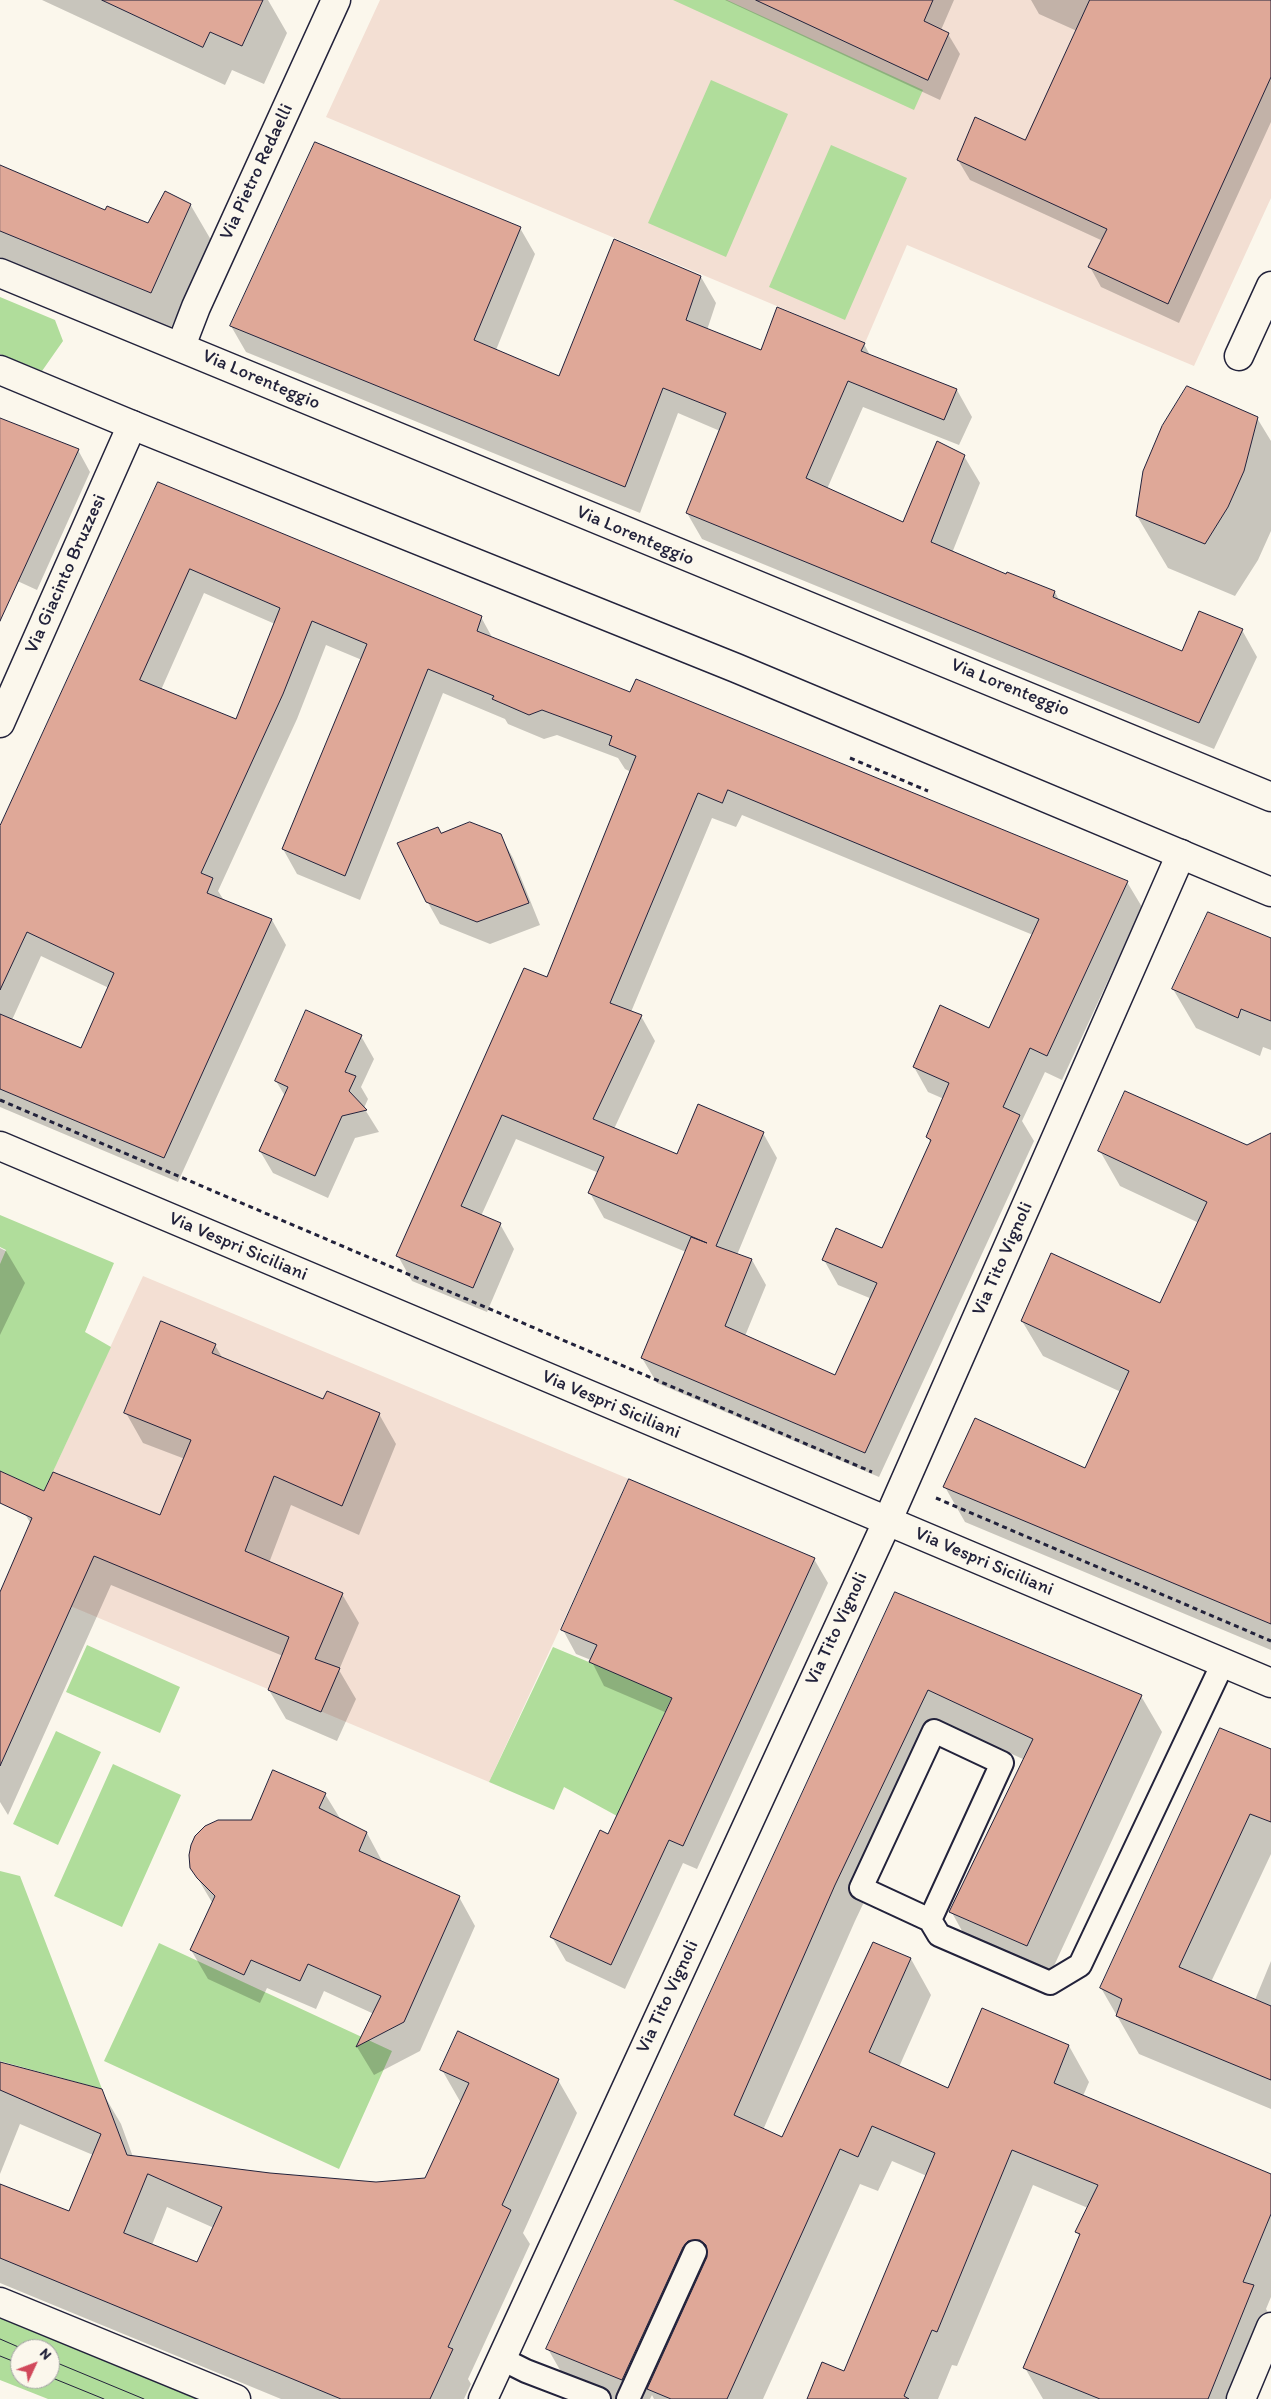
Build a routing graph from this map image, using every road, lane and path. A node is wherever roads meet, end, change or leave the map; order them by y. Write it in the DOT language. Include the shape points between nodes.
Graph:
graph roads {
  1 [pos="336,0"];
  2 [pos="0,273"];
  3 [pos="1271,286"];
  4 [pos="181,346"];
  5 [pos="1239,356"];
  6 [pos="0,370"];
  7 [pos="132,425"];
  8 [pos="0,723"];
  9 [pos="850,758"];
  10 [pos="928,791"];
  11 [pos="1271,797"];
  12 [pos="1182,854"];
  13 [pos="1271,892"];
  14 [pos="0,1100"];
  15 [pos="0,1146"];
  16 [pos="903,1485"];
  17 [pos="887,1522"];
  18 [pos="1271,1641"];
  19 [pos="1223,1663"];
  20 [pos="1271,1683"];
  21 [pos="935,1928"];
  22 [pos="696,2252"];
  23 [pos="0,2302"];
  24 [pos="1271,2327"];
  25 [pos="502,2359"];
  26 [pos="236,2399"];
  27 [pos="483,2399"];
  28 [pos="599,2399"];
  29 [pos="628,2399"];
  30 [pos="1242,2399"];
  1 -- 4 [label="street, Via Pietro Redaelli"];
  2 -- 4 [label="street, Via Lorenteggio"];
  3 -- 5 [label="street"];
  4 -- 11 [label="street, Via Lorenteggio"];
  6 -- 7 [label="street"];
  7 -- 8 [label="street, Via Giacinto Bruzzesi"];
  7 -- 12 [label="street" via="736,668"];
  9 -- 10 [label="path"];
  12 -- 13 [label="street"];
  12 -- 16 [label="street, Via Tito Vignoli"];
  14 -- 16 [label="path"];
  15 -- 17 [label="street, Via Vespri Siciliani"];
  16 -- 17 [label="street, Via Tito Vignoli"];
  16 -- 18 [label="path"];
  17 -- 19 [label="street, Via Vespri Siciliani"];
  17 -- 25 [label="street, Via Tito Vignoli"];
  19 -- 20 [label="street, Via Vespri Siciliani"];
  19 -- 21 [label="lane" via="1080,1965 1050,1983"];
  21 -- 21 [label="lane" via="862,1888 934,1731 1002,1763"];
  22 -- 29 [label="lane"];
  23 -- 26 [label="street"];
  24 -- 30 [label="street"];
  25 -- 27 [label="street, Via Tito Vignoli"];
  25 -- 28 [label="lane"];
}
